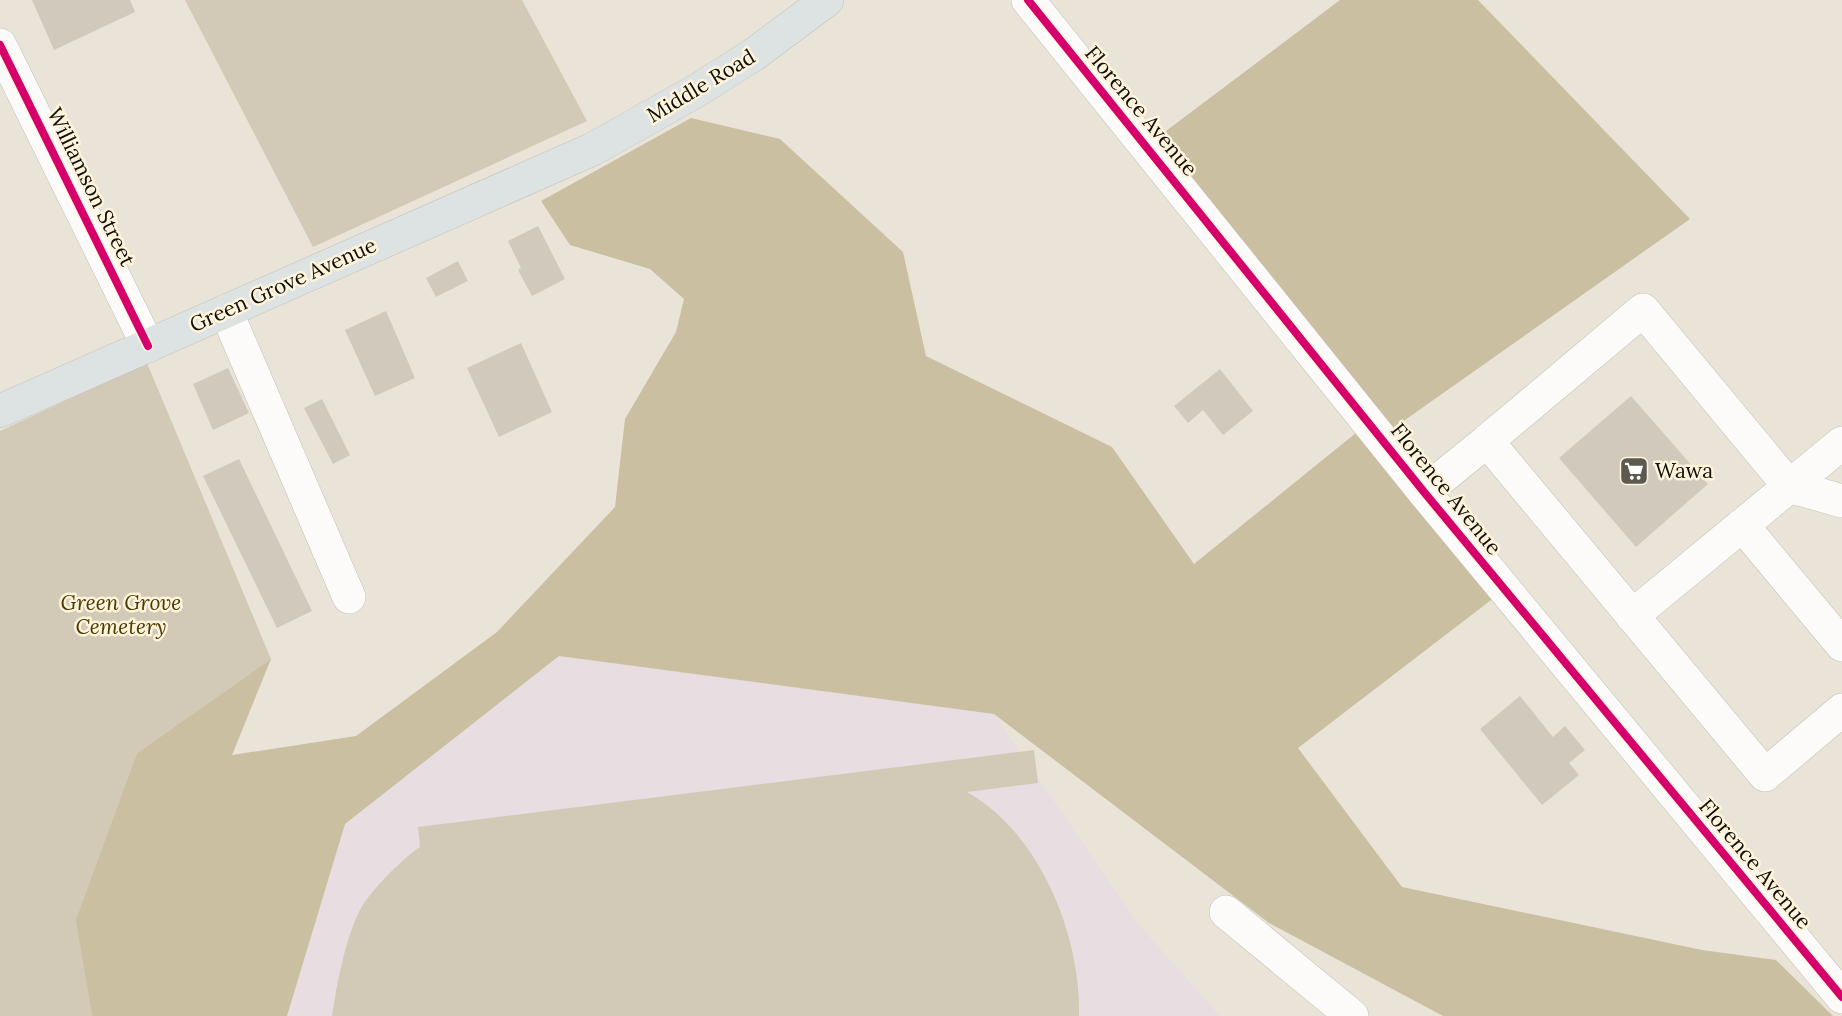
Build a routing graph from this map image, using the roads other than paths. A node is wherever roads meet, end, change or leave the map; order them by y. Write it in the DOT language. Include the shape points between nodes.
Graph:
graph roads {
  1 [pos="827,0"];
  2 [pos="1028,0"];
  3 [pos="0,45"];
  4 [pos="566,159"];
  5 [pos="226,311"];
  6 [pos="148,346"];
  7 [pos="0,411"];
  8 [pos="1487,441"];
  9 [pos="1842,443"];
  10 [pos="1790,486"];
  11 [pos="1425,492"];
  12 [pos="1842,501"];
  13 [pos="1742,525"];
  14 [pos="349,597"];
  15 [pos="1632,616"];
  16 [pos="1842,645"];
  17 [pos="1842,710"];
  18 [pos="1226,912"];
  19 [pos="1842,997"];
  20 [pos="1352,1016"];
  1 -- 4 [label="main road, Middle Road" via="696,91 593,149"];
  2 -- 11 [label="street, Florence Avenue"];
  3 -- 6 [label="street, Williamson Street"];
  4 -- 5 [label="main road, Green Grove Avenue"];
  5 -- 6 [label="main road, Green Grove Avenue"];
  5 -- 14 [label="street"];
  6 -- 7 [label="main road, Green Grove Avenue"];
  8 -- 10 [label="street" via="1643,310"];
  8 -- 11 [label="street"];
  8 -- 15 [label="street"];
  9 -- 10 [label="street"];
  10 -- 12 [label="street"];
  10 -- 13 [label="street"];
  11 -- 19 [label="street, Florence Avenue"];
  13 -- 15 [label="street"];
  13 -- 16 [label="street"];
  15 -- 17 [label="street" via="1765,775"];
  18 -- 20 [label="street"];
}
